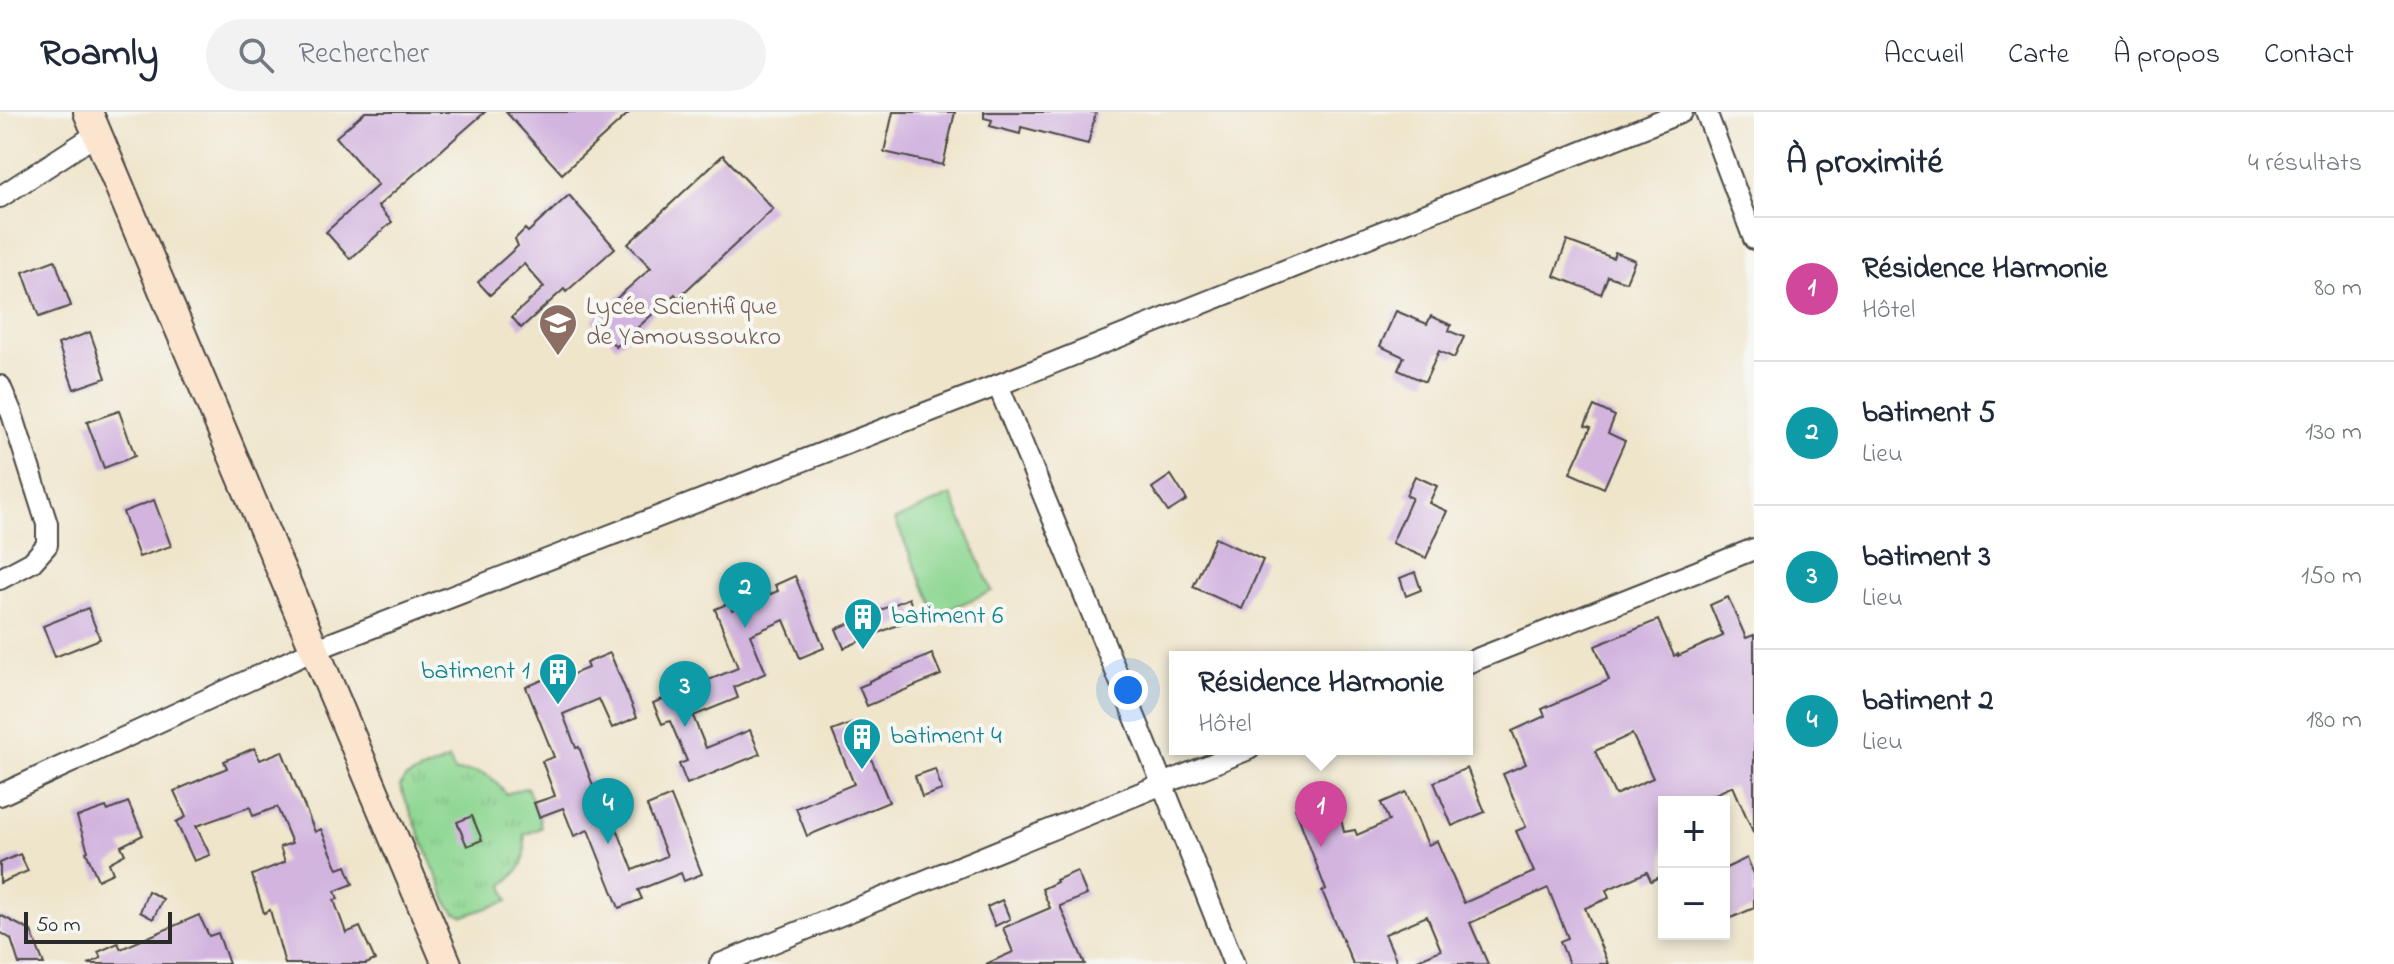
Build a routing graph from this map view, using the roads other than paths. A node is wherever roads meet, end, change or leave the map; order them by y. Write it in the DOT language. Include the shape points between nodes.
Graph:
graph roads {
  1 [pos="1682,112"];
  2 [pos="1706,112"];
  3 [pos="92,123"];
  4 [pos="0,197"];
  5 [pos="1754,239"];
  6 [pos="998,385"];
  7 [pos="0,386"];
  8 [pos="6,420"];
  9 [pos="1754,549"];
  10 [pos="0,579"];
  11 [pos="314,650"];
  12 [pos="1473,661"];
  13 [pos="1234,755"];
  14 [pos="1162,783"];
  15 [pos="0,795"];
  16 [pos="447,964"];
  17 [pos="720,964"];
  18 [pos="1234,964"];
  1 -- 6 [label="street"];
  2 -- 5 [label="street"];
  3 -- 4 [label="street"];
  3 -- 11 [label="street"];
  6 -- 11 [label="street"];
  6 -- 14 [label="street"];
  7 -- 8 [label="street"];
  8 -- 10 [label="street" via="47,524 47,545 32,562"];
  9 -- 12 [label="street"];
  11 -- 15 [label="street"];
  11 -- 16 [label="street"];
  13 -- 14 [label="street"];
  14 -- 17 [label="street"];
  14 -- 18 [label="street"];
}
